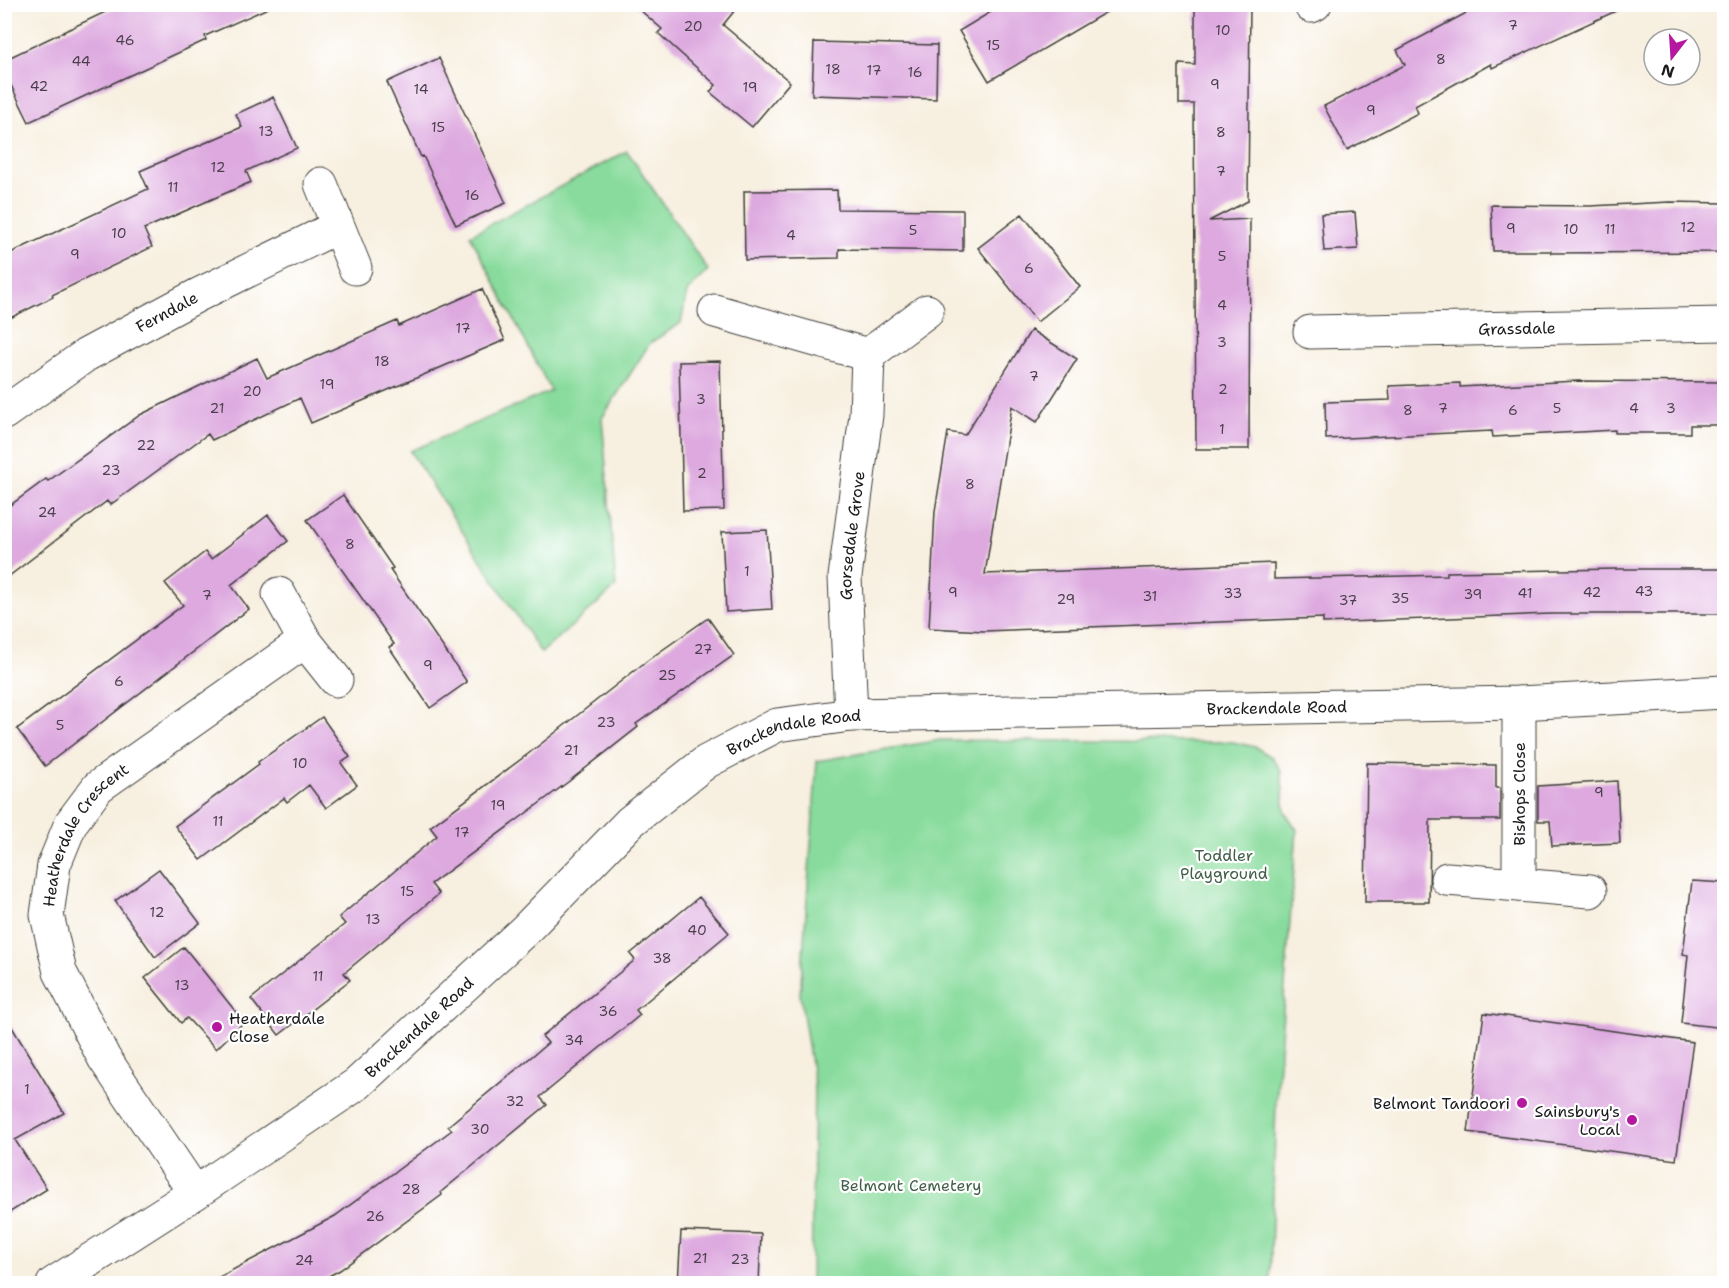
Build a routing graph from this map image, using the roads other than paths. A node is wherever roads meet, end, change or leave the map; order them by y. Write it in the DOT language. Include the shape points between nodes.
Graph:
graph roads {
  1 [pos="321,184"];
  2 [pos="337,227"];
  3 [pos="355,268"];
  4 [pos="927,311"];
  5 [pos="716,312"];
  6 [pos="1725,324"];
  7 [pos="1310,332"];
  8 [pos="868,355"];
  9 [pos="4,413"];
  10 [pos="279,594"];
  11 [pos="305,641"];
  12 [pos="336,680"];
  13 [pos="1725,692"];
  14 [pos="1519,702"];
  15 [pos="851,715"];
  16 [pos="1447,879"];
  17 [pos="1519,885"];
  18 [pos="1590,891"];
  19 [pos="195,1193"];
  20 [pos="53,1284"];
  1 -- 2 [label="street"];
  2 -- 3 [label="street"];
  2 -- 9 [label="street, Ferndale" via="86,355"];
  4 -- 8 [label="street"];
  5 -- 8 [label="street"];
  6 -- 7 [label="street, Grassdale"];
  8 -- 15 [label="street, Gorsedale Grove" via="866,415 845,577"];
  10 -- 11 [label="street"];
  11 -- 12 [label="street"];
  11 -- 19 [label="street, Heatherdale Crescent" via="98,787 71,823 54,865 47,915 60,972 104,1058"];
  13 -- 14 [label="street, Brackendale Road"];
  14 -- 15 [label="street, Brackendale Road"];
  14 -- 17 [label="street, Bishops Close"];
  15 -- 19 [label="street, Brackendale Road" via="777,725 706,762 630,822 525,930 357,1084"];
  16 -- 17 [label="street"];
  17 -- 18 [label="street"];
  19 -- 20 [label="street, Brackendale Road"];
}
